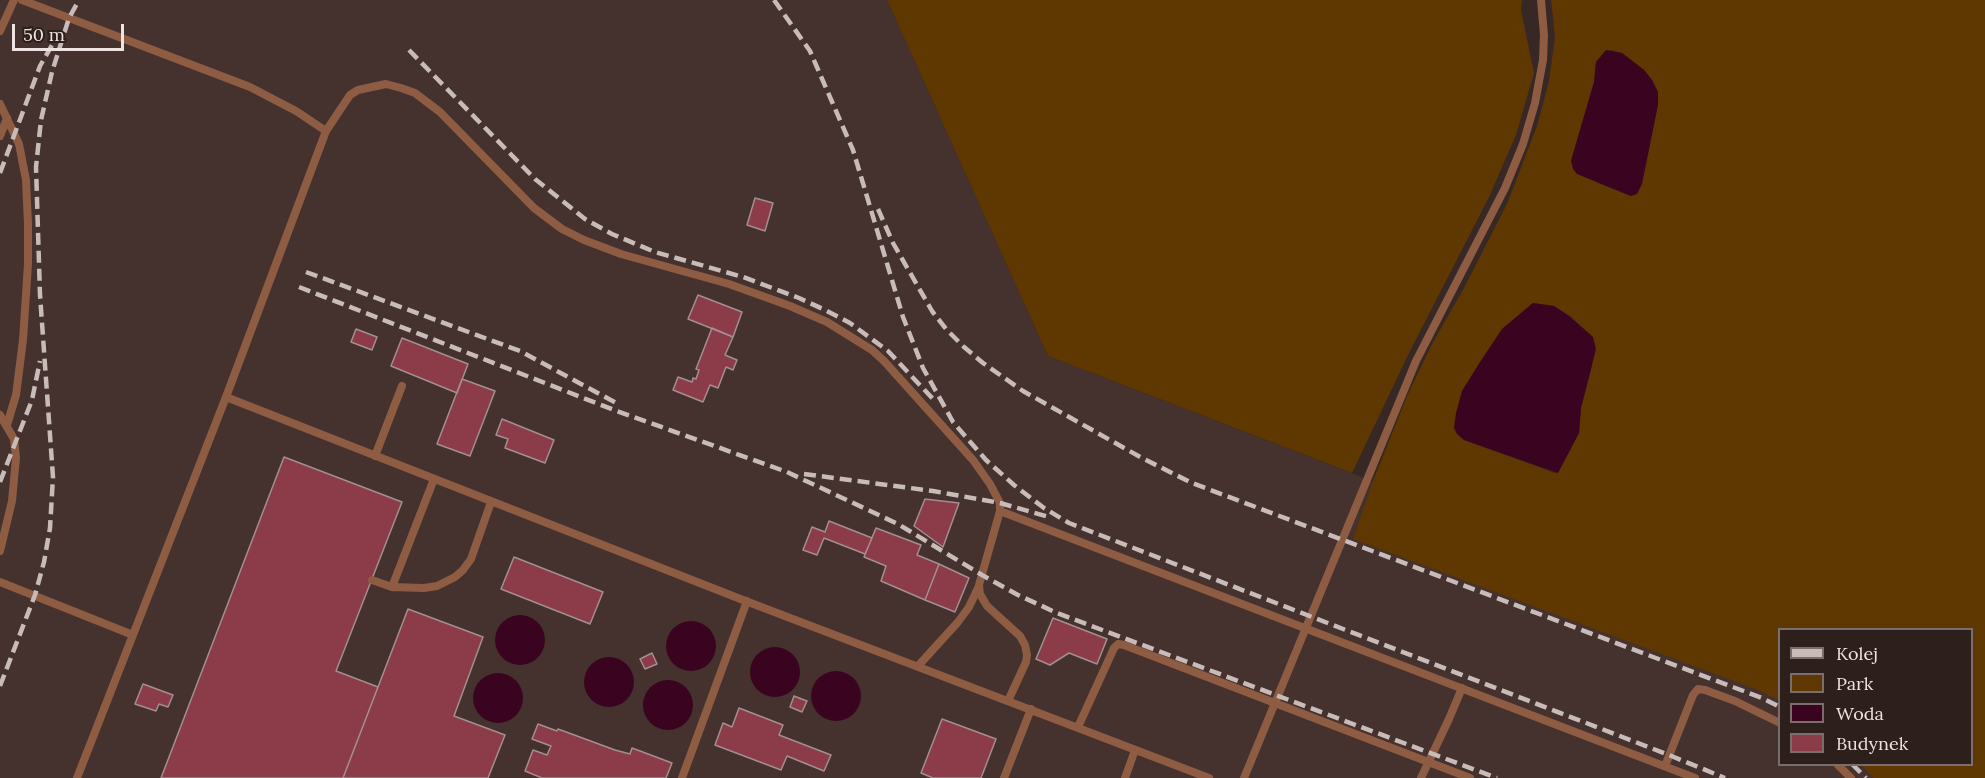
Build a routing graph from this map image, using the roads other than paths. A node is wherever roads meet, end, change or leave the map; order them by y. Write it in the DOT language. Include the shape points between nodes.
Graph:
graph roads {
  1 [pos="15,0"];
  2 [pos="22,0"];
  3 [pos="1541,0"];
  4 [pos="0,30"];
  5 [pos="0,104"];
  6 [pos="7,118"];
  7 [pos="326,131"];
  8 [pos="0,136"];
  9 [pos="402,386"];
  10 [pos="226,397"];
  11 [pos="0,415"];
  12 [pos="7,425"];
  13 [pos="375,456"];
  14 [pos="434,479"];
  15 [pos="491,502"];
  16 [pos="1000,511"];
  17 [pos="0,551"];
  18 [pos="372,580"];
  19 [pos="0,582"];
  20 [pos="979,585"];
  21 [pos="392,587"];
  22 [pos="747,601"];
  23 [pos="1305,628"];
  24 [pos="133,635"];
  25 [pos="918,666"];
  26 [pos="1462,688"];
  27 [pos="1008,701"];
  28 [pos="1275,703"];
  29 [pos="1031,710"];
  30 [pos="1778,722"];
  31 [pos="1078,728"];
  32 [pos="1136,750"];
  33 [pos="1428,762"];
  34 [pos="1665,766"];
  35 [pos="1839,766"];
  36 [pos="77,778"];
  37 [pos="682,778"];
  38 [pos="1004,778"];
  39 [pos="1125,778"];
  40 [pos="1209,778"];
  41 [pos="1244,778"];
  42 [pos="1420,778"];
  43 [pos="1470,778"];
  44 [pos="1695,778"];
  45 [pos="1851,778"];
  1 -- 4 [label="lane"];
  2 -- 7 [label="lane" via="250,87"];
  3 -- 23 [label="lane" via="1543,60 1523,144 1505,188 1416,361"];
  5 -- 6 [label="lane"];
  6 -- 8 [label="lane"];
  6 -- 12 [label="lane" via="20,144 26,180 28,264 16,395"];
  7 -- 10 [label="lane"];
  7 -- 16 [label="lane" via="358,90 386,84 415,93 440,112 534,208 584,240 729,284 827,322 884,361 973,460 997,496"];
  9 -- 13 [label="lane"];
  10 -- 13 [label="lane"];
  10 -- 24 [label="lane"];
  11 -- 12 [label="lane"];
  12 -- 17 [label="lane" via="14,439 15,476"];
  13 -- 14 [label="lane"];
  14 -- 15 [label="lane"];
  14 -- 21 [label="lane"];
  15 -- 21 [label="lane" via="471,559 456,577 437,586"];
  15 -- 22 [label="lane"];
  16 -- 20 [label="lane"];
  16 -- 23 [label="lane"];
  18 -- 21 [label="lane"];
  19 -- 24 [label="lane"];
  20 -- 25 [label="lane" via="958,622"];
  20 -- 27 [label="lane" via="987,606 1025,645 1026,662"];
  22 -- 25 [label="lane"];
  22 -- 37 [label="lane"];
  23 -- 26 [label="lane"];
  23 -- 28 [label="lane"];
  24 -- 36 [label="lane"];
  25 -- 27 [label="lane"];
  26 -- 33 [label="lane"];
  26 -- 34 [label="lane"];
  27 -- 29 [label="lane"];
  28 -- 31 [label="lane" via="1118,644"];
  28 -- 33 [label="lane"];
  28 -- 41 [label="lane"];
  29 -- 31 [label="lane"];
  29 -- 38 [label="lane"];
  30 -- 34 [label="lane" via="1735,701 1698,689"];
  31 -- 32 [label="lane"];
  32 -- 39 [label="lane"];
  32 -- 40 [label="lane"];
  33 -- 42 [label="lane"];
  33 -- 43 [label="lane"];
  34 -- 44 [label="lane"];
  35 -- 45 [label="lane"];
}
